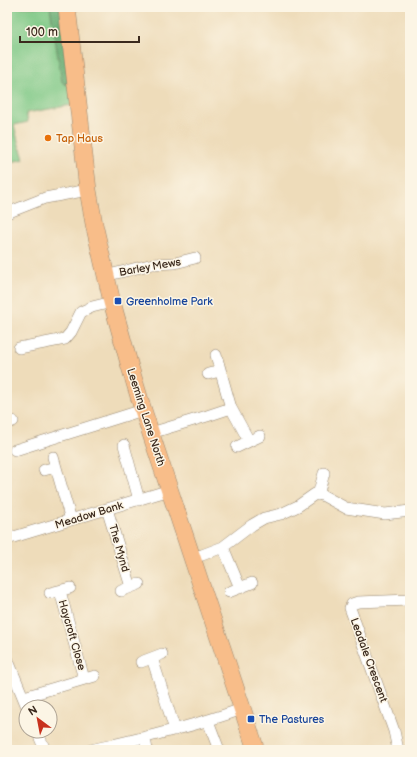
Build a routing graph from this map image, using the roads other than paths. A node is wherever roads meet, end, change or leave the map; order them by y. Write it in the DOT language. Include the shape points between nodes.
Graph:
graph roads {
  1 [pos="67,7"];
  2 [pos="88,190"];
  3 [pos="7,213"];
  4 [pos="195,258"];
  5 [pos="105,276"];
  6 [pos="112,302"];
  7 [pos="26,350"];
  8 [pos="216,355"];
  9 [pos="220,371"];
  10 [pos="208,374"];
  11 [pos="231,408"];
  12 [pos="143,410"];
  13 [pos="151,433"];
  14 [pos="260,436"];
  15 [pos="248,441"];
  16 [pos="124,444"];
  17 [pos="237,447"];
  18 [pos="15,450"];
  19 [pos="44,470"];
  20 [pos="324,473"];
  21 [pos="170,490"];
  22 [pos="318,495"];
  23 [pos="139,500"];
  24 [pos="107,509"];
  25 [pos="410,511"];
  26 [pos="71,520"];
  27 [pos="7,539"];
  28 [pos="223,547"];
  29 [pos="192,557"];
  30 [pos="252,583"];
  31 [pos="130,587"];
  32 [pos="60,591"];
  33 [pos="410,600"];
  34 [pos="7,658"];
  35 [pos="141,662"];
  36 [pos="24,699"];
  37 [pos="34,699"];
  38 [pos="242,709"];
  39 [pos="208,721"];
  40 [pos="175,730"];
  41 [pos="145,738"];
  42 [pos="40,739"];
  43 [pos="45,750"];
  44 [pos="91,750"];
  45 [pos="147,750"];
  46 [pos="219,750"];
  47 [pos="256,750"];
  48 [pos="398,750"];
  1 -- 2 [label="highway, Leeming Lane North"];
  2 -- 3 [label="street" via="45,198"];
  2 -- 5 [label="highway, Leeming Lane North"];
  4 -- 5 [label="street, Barley Mews" via="176,263 153,264"];
  5 -- 6 [label="highway, Leeming Lane North"];
  6 -- 7 [label="street" via="81,312 65,339"];
  6 -- 12 [label="highway, Leeming Lane North"];
  8 -- 9 [label="street"];
  9 -- 10 [label="street"];
  9 -- 11 [label="street"];
  11 -- 13 [label="street"];
  11 -- 15 [label="street"];
  12 -- 13 [label="highway, Leeming Lane North"];
  12 -- 18 [label="street"];
  13 -- 21 [label="highway, Leeming Lane North"];
  14 -- 15 [label="street"];
  15 -- 17 [label="street"];
  16 -- 23 [label="street"];
  19 -- 26 [label="street" via="54,462"];
  20 -- 22 [label="street"];
  21 -- 23 [label="street, Meadow Bank"];
  21 -- 29 [label="highway, Leeming Lane North"];
  22 -- 25 [label="street" via="352,510 385,514"];
  22 -- 28 [label="street" via="315,494 281,514 264,518"];
  23 -- 24 [label="street, Meadow Bank"];
  24 -- 26 [label="street, Meadow Bank"];
  24 -- 31 [label="street, The Mynd"];
  26 -- 27 [label="street, Meadow Bank"];
  28 -- 29 [label="street"];
  28 -- 30 [label="street" via="234,590"];
  29 -- 38 [label="highway, Leeming Lane North"];
  32 -- 37 [label="street, Haycroft Close" via="89,677"];
  33 -- 48 [label="street, Leadale Crescent" via="358,602 350,608 394,731"];
  34 -- 36 [label="street"];
  35 -- 40 [label="street" via="157,656"];
  38 -- 39 [label="street"];
  38 -- 47 [label="highway, Leeming Lane North"];
  39 -- 40 [label="street"];
  39 -- 46 [label="street"];
  40 -- 41 [label="street"];
  41 -- 44 [label="street"];
  41 -- 45 [label="street"];
  42 -- 43 [label="street"];
}
